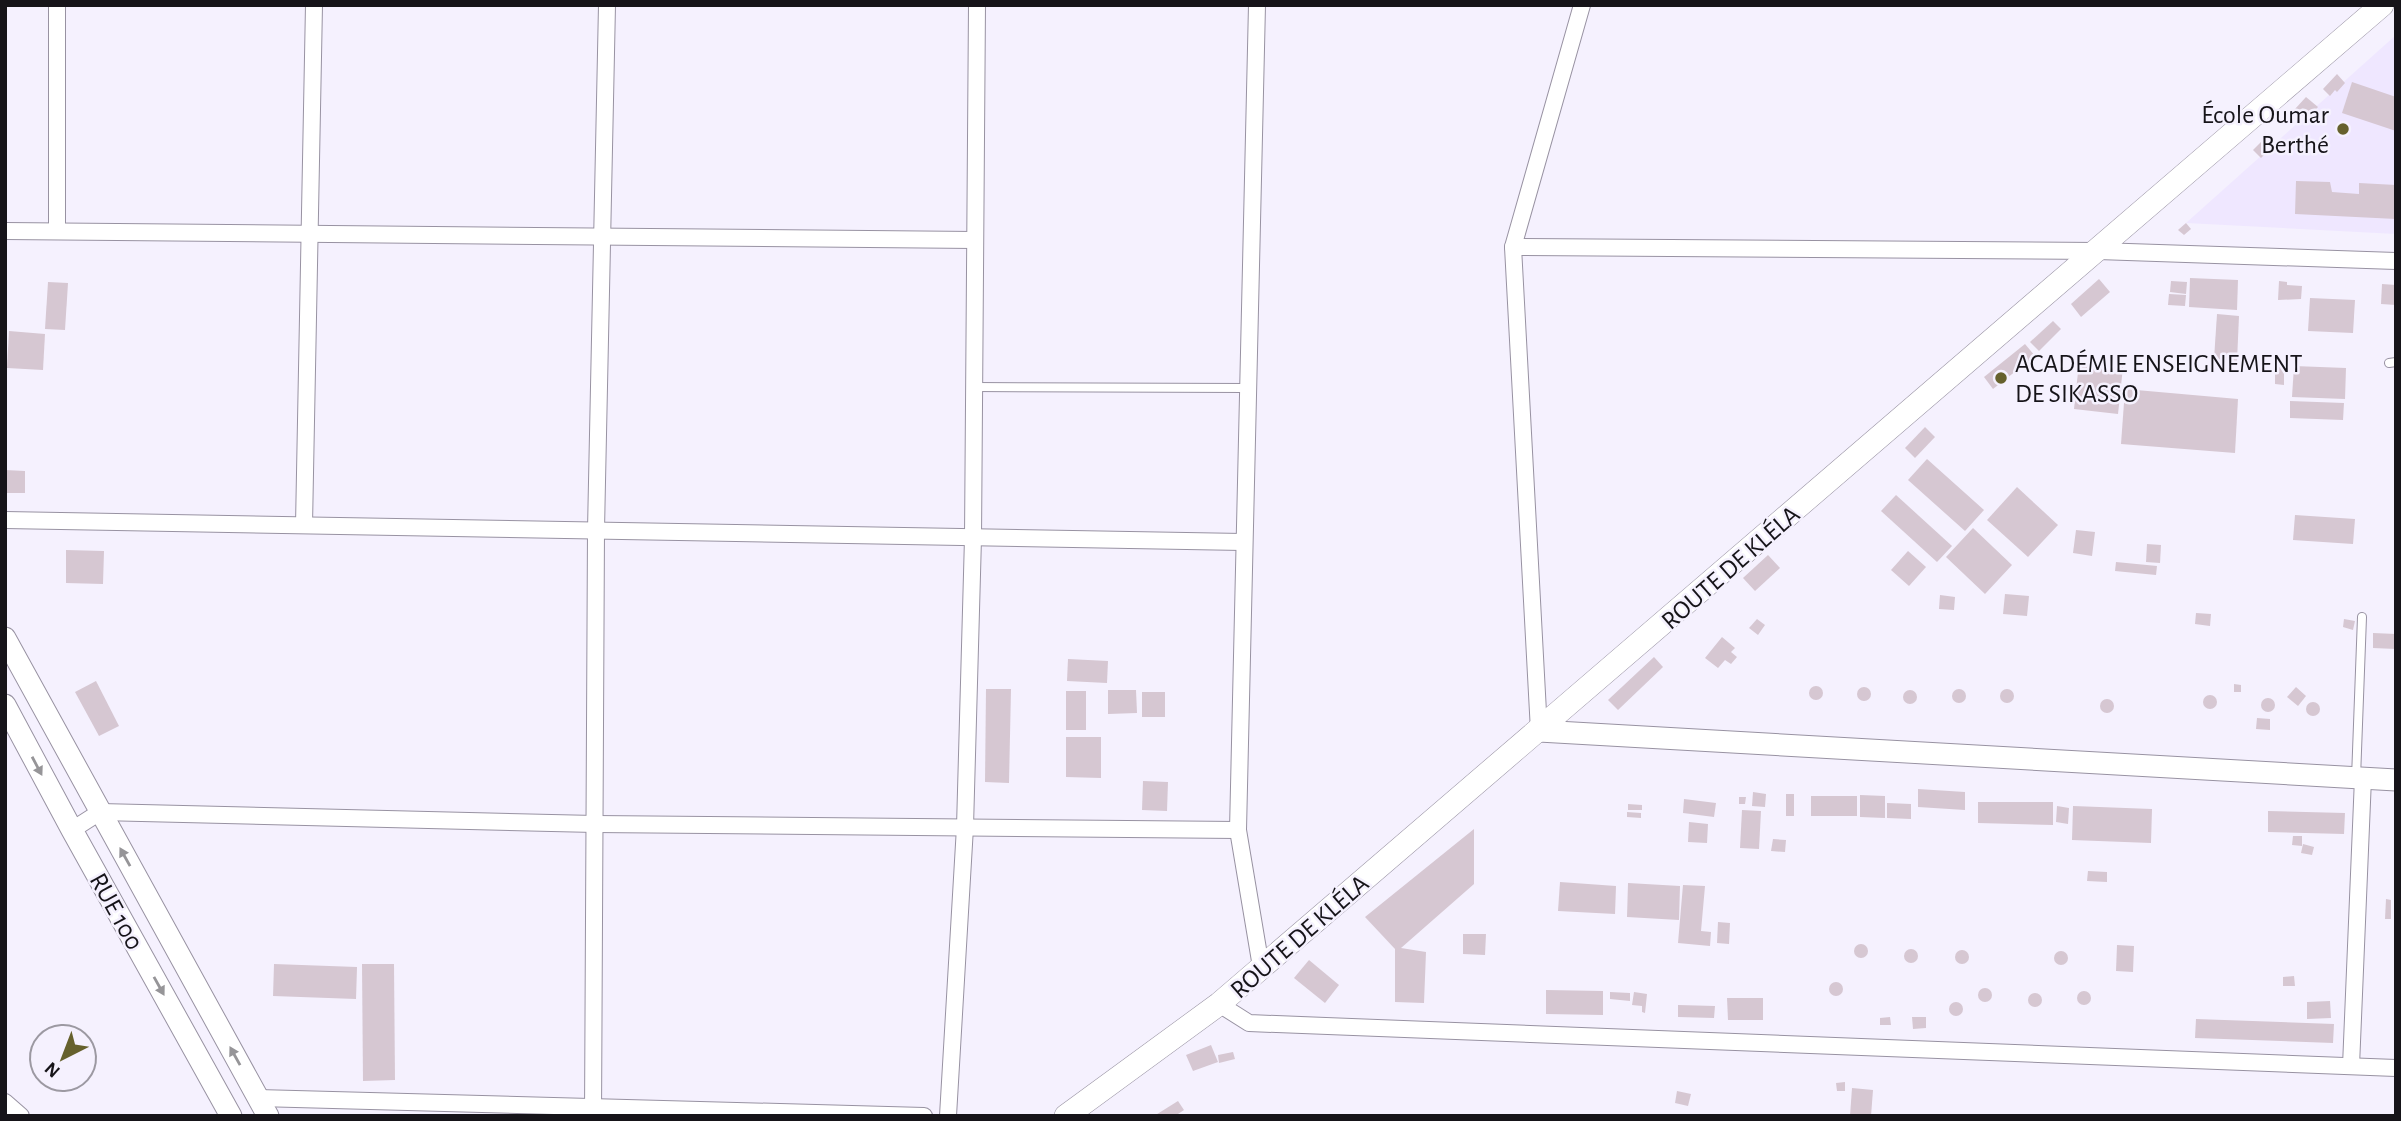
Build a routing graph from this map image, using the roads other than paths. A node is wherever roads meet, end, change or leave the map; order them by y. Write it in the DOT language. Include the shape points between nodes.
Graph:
graph roads {
  1 [pos="57,5"];
  2 [pos="314,5"];
  3 [pos="607,5"];
  4 [pos="977,5"];
  5 [pos="1257,5"];
  6 [pos="1582,5"];
  7 [pos="2382,5"];
  8 [pos="5,231"];
  9 [pos="57,231"];
  10 [pos="308,232"];
  11 [pos="603,237"];
  12 [pos="975,240"];
  13 [pos="1513,247"];
  14 [pos="2098,251"];
  15 [pos="2396,261"];
  16 [pos="974,387"];
  17 [pos="1247,388"];
  18 [pos="5,520"];
  19 [pos="304,525"];
  20 [pos="596,530"];
  21 [pos="973,538"];
  22 [pos="1243,542"];
  23 [pos="2362,617"];
  24 [pos="5,638"];
  25 [pos="5,705"];
  26 [pos="1539,732"];
  27 [pos="2360,778"];
  28 [pos="2396,780"];
  29 [pos="100,812"];
  30 [pos="595,824"];
  31 [pos="965,828"];
  32 [pos="72,830"];
  33 [pos="1238,830"];
  34 [pos="1261,967"];
  35 [pos="1219,1004"];
  36 [pos="2351,1066"];
  37 [pos="2396,1068"];
  38 [pos="5,1102"];
  39 [pos="263,1107"];
  40 [pos="593,1111"];
  41 [pos="21,1116"];
  42 [pos="231,1116"];
  43 [pos="924,1116"];
  44 [pos="948,1116"];
  45 [pos="1066,1116"];
  1 -- 9 [label="street"];
  2 -- 10 [label="street"];
  3 -- 11 [label="street"];
  4 -- 12 [label="street"];
  5 -- 17 [label="street"];
  6 -- 13 [label="street"];
  7 -- 14 [label="main road, ROUTE DE KLÉLA"];
  8 -- 9 [label="street"];
  9 -- 10 [label="street"];
  10 -- 11 [label="street"];
  10 -- 19 [label="street"];
  11 -- 12 [label="street"];
  11 -- 20 [label="street"];
  12 -- 16 [label="street"];
  13 -- 14 [label="street"];
  13 -- 26 [label="street"];
  14 -- 15 [label="street"];
  14 -- 26 [label="main road, ROUTE DE KLÉLA"];
  16 -- 17 [label="lane"];
  16 -- 21 [label="street"];
  17 -- 22 [label="street"];
  18 -- 19 [label="street"];
  19 -- 20 [label="street"];
  20 -- 21 [label="street"];
  20 -- 30 [label="street"];
  21 -- 22 [label="street"];
  21 -- 31 [label="street"];
  22 -- 33 [label="street"];
  23 -- 27 [label="lane"];
  24 -- 29 [label="street"];
  25 -- 32 [label="street, RUE 100, one-way"];
  26 -- 27 [label="street"];
  26 -- 34 [label="main road, ROUTE DE KLÉLA"];
  27 -- 28 [label="street"];
  27 -- 36 [label="street"];
  29 -- 30 [label="street"];
  29 -- 32 [label="street"];
  39 -- 29 [label="street, one-way"];
  30 -- 31 [label="street"];
  30 -- 40 [label="street"];
  31 -- 33 [label="street"];
  31 -- 44 [label="street"];
  32 -- 42 [label="street, RUE 100, one-way"];
  33 -- 34 [label="street"];
  34 -- 35 [label="main road, ROUTE DE KLÉLA"];
  35 -- 36 [label="street" via="1249,1023"];
  35 -- 45 [label="main road, ROUTE DE KLÉLA"];
  36 -- 37 [label="street"];
  38 -- 41 [label="street"];
  39 -- 40 [label="street"];
  40 -- 43 [label="street"];
}
